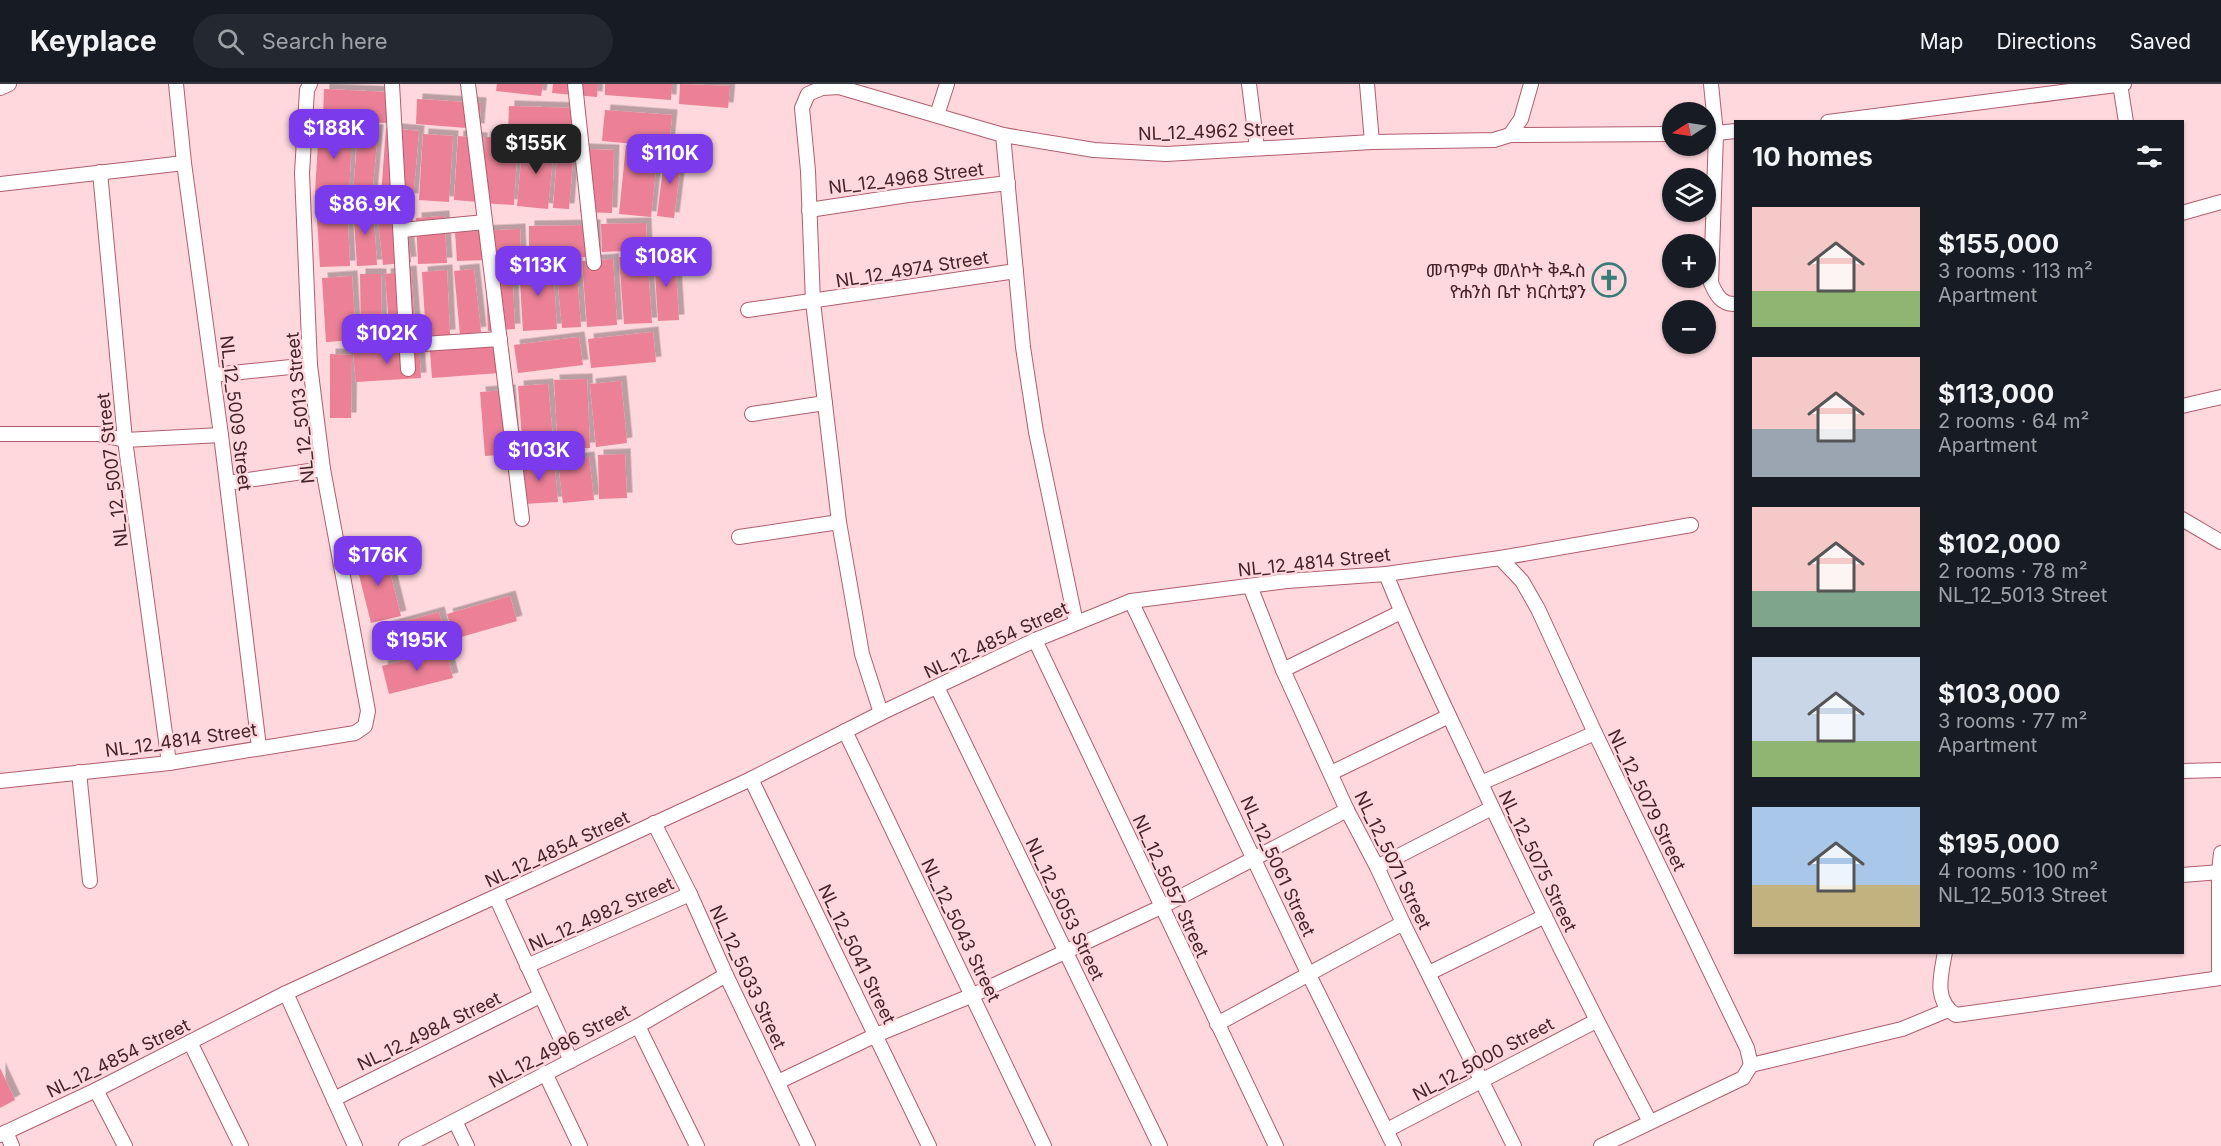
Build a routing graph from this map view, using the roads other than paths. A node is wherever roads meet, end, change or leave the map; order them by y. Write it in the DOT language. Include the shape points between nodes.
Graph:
graph roads {
  1 [pos="9,84"];
  2 [pos="176,84"];
  3 [pos="310,84"];
  4 [pos="392,84"];
  5 [pos="468,84"];
  6 [pos="575,84"];
  7 [pos="947,84"];
  8 [pos="1249,84"];
  9 [pos="1367,84"];
  10 [pos="1531,84"];
  11 [pos="1711,84"];
  12 [pos="2121,84"];
  13 [pos="0,88"];
  14 [pos="1711,102"];
  15 [pos="937,116"];
  16 [pos="1843,120"];
  17 [pos="2126,120"];
  18 [pos="1734,131"];
  19 [pos="1716,133"];
  20 [pos="1662,134"];
  21 [pos="1003,135"];
  22 [pos="1510,135"];
  23 [pos="1372,142"];
  24 [pos="1257,148"];
  25 [pos="1711,156"];
  26 [pos="184,163"];
  27 [pos="100,172"];
  28 [pos="1008,183"];
  29 [pos="0,184"];
  30 [pos="2221,202"];
  31 [pos="809,210"];
  32 [pos="2184,212"];
  33 [pos="485,222"];
  34 [pos="402,230"];
  35 [pos="594,262"];
  36 [pos="1016,272"];
  37 [pos="813,302"];
  38 [pos="1734,304"];
  39 [pos="748,310"];
  40 [pos="500,339"];
  41 [pos="407,345"];
  42 [pos="310,365"];
  43 [pos="408,369"];
  44 [pos="213,375"];
  45 [pos="2221,397"];
  46 [pos="825,403"];
  47 [pos="2184,406"];
  48 [pos="752,414"];
  49 [pos="0,434"];
  50 [pos="221,435"];
  51 [pos="125,440"];
  52 [pos="323,469"];
  53 [pos="227,483"];
  54 [pos="522,519"];
  55 [pos="2184,520"];
  56 [pos="839,522"];
  57 [pos="1690,525"];
  58 [pos="739,537"];
  59 [pos="2221,542"];
  60 [pos="1500,558"];
  61 [pos="1386,574"];
  62 [pos="1250,586"];
  63 [pos="1131,601"];
  64 [pos="1401,612"];
  65 [pos="1076,623"];
  66 [pos="1035,640"];
  67 [pos="1283,670"];
  68 [pos="937,687"];
  69 [pos="881,713"];
  70 [pos="1449,716"];
  71 [pos="365,726"];
  72 [pos="845,730"];
  73 [pos="1595,733"];
  74 [pos="259,747"];
  75 [pos="169,763"];
  76 [pos="2221,770"];
  77 [pos="2184,771"];
  78 [pos="79,772"];
  79 [pos="1331,773"];
  80 [pos="751,779"];
  81 [pos="0,781"];
  82 [pos="1481,783"];
  83 [pos="1492,808"];
  84 [pos="1347,810"];
  85 [pos="654,823"];
  86 [pos="2221,853"];
  87 [pos="1254,857"];
  88 [pos="1377,867"];
  89 [pos="2220,872"];
  90 [pos="2184,875"];
  91 [pos="90,881"];
  92 [pos="690,894"];
  93 [pos="496,897"];
  94 [pos="1161,907"];
  95 [pos="1545,916"];
  96 [pos="1403,923"];
  97 [pos="1066,951"];
  98 [pos="1945,954"];
  99 [pos="527,966"];
  100 [pos="1308,973"];
  101 [pos="1429,973"];
  102 [pos="726,975"];
  103 [pos="2220,977"];
  104 [pos="286,993"];
  105 [pos="972,995"];
  106 [pos="540,996"];
  107 [pos="1948,1010"];
  108 [pos="1596,1021"];
  109 [pos="1217,1023"];
  110 [pos="638,1026"];
  111 [pos="876,1035"];
  112 [pos="190,1042"];
  113 [pos="571,1061"];
  114 [pos="1751,1065"];
  115 [pos="545,1073"];
  116 [pos="1480,1080"];
  117 [pos="778,1082"];
  118 [pos="96,1090"];
  119 [pos="334,1099"];
  120 [pos="455,1121"];
  121 [pos="1650,1122"];
  122 [pos="1387,1130"];
  123 [pos="3,1134"];
  124 [pos="12,1146"];
  125 [pos="125,1146"];
  126 [pos="241,1146"];
  127 [pos="355,1146"];
  128 [pos="406,1146"];
  129 [pos="467,1146"];
  130 [pos="580,1146"];
  131 [pos="697,1146"];
  132 [pos="808,1146"];
  133 [pos="929,1146"];
  134 [pos="1044,1146"];
  135 [pos="1160,1146"];
  136 [pos="1276,1146"];
  137 [pos="1394,1146"];
  138 [pos="1514,1146"];
  139 [pos="1602,1146"];
  1 -- 13 [label="street"];
  2 -- 26 [label="street, NL_12_5009 Street"];
  3 -- 42 [label="street, NL_12_5013 Street" via="302,173"];
  4 -- 34 [label="street"];
  5 -- 33 [label="street"];
  6 -- 35 [label="street"];
  7 -- 15 [label="street"];
  8 -- 24 [label="street"];
  9 -- 23 [label="street"];
  10 -- 22 [label="street" via="1521,119"];
  11 -- 14 [label="street"];
  12 -- 16 [label="street"];
  12 -- 17 [label="street"];
  15 -- 21 [label="street, NL_12_4962 Street"];
  15 -- 31 [label="street, NL_12_4962 Street" via="839,87 808,94 802,108"];
  18 -- 19 [label="street"];
  20 -- 22 [label="street, NL_12_4962 Street"];
  21 -- 24 [label="street, NL_12_4962 Street" via="1106,151 1166,154"];
  21 -- 28 [label="street"];
  22 -- 23 [label="street, NL_12_4962 Street" via="1494,140"];
  23 -- 24 [label="street, NL_12_4962 Street"];
  25 -- 38 [label="street" via="1711,283 1717,297"];
  26 -- 27 [label="street"];
  26 -- 44 [label="street, NL_12_5009 Street"];
  27 -- 29 [label="street"];
  27 -- 51 [label="street, NL_12_5007 Street"];
  28 -- 31 [label="street, NL_12_4968 Street"];
  28 -- 36 [label="street"];
  30 -- 32 [label="street"];
  31 -- 37 [label="street"];
  33 -- 34 [label="street"];
  33 -- 40 [label="street"];
  34 -- 41 [label="street"];
  36 -- 37 [label="street, NL_12_4974 Street"];
  36 -- 65 [label="street" via="1036,432"];
  37 -- 39 [label="street, NL_12_4974 Street"];
  37 -- 46 [label="street"];
  40 -- 41 [label="street"];
  40 -- 54 [label="street"];
  41 -- 43 [label="street"];
  42 -- 44 [label="street"];
  42 -- 52 [label="street, NL_12_5013 Street"];
  44 -- 50 [label="street, NL_12_5009 Street"];
  45 -- 47 [label="street"];
  46 -- 48 [label="street"];
  46 -- 56 [label="street"];
  49 -- 51 [label="street" via="98,434"];
  50 -- 51 [label="street"];
  50 -- 53 [label="street, NL_12_5009 Street"];
  51 -- 75 [label="street, NL_12_5007 Street"];
  52 -- 53 [label="street"];
  52 -- 71 [label="street, NL_12_5013 Street" via="368,711"];
  53 -- 74 [label="street, NL_12_5009 Street"];
  55 -- 59 [label="street"];
  56 -- 58 [label="street"];
  56 -- 69 [label="street" via="862,654"];
  57 -- 60 [label="street, NL_12_4814 Street"];
  60 -- 61 [label="street, NL_12_4814 Street"];
  60 -- 73 [label="street, NL_12_5079 Street" via="1522,581 1538,609"];
  61 -- 62 [label="street, NL_12_4814 Street"];
  61 -- 64 [label="street, NL_12_5075 Street"];
  62 -- 63 [label="street, NL_12_4814 Street"];
  62 -- 67 [label="street, NL_12_5071 Street"];
  63 -- 65 [label="street, NL_12_4854 Street"];
  63 -- 87 [label="street, NL_12_5061 Street"];
  64 -- 67 [label="street"];
  64 -- 70 [label="street, NL_12_5075 Street"];
  65 -- 66 [label="street, NL_12_4854 Street"];
  66 -- 68 [label="street, NL_12_4854 Street"];
  66 -- 94 [label="street, NL_12_5057 Street"];
  67 -- 79 [label="street, NL_12_5071 Street"];
  68 -- 69 [label="street, NL_12_4854 Street"];
  68 -- 97 [label="street, NL_12_5053 Street"];
  69 -- 72 [label="street, NL_12_4854 Street"];
  70 -- 79 [label="street"];
  70 -- 82 [label="street, NL_12_5075 Street"];
  71 -- 74 [label="street, NL_12_4814 Street" via="355,733"];
  72 -- 80 [label="street, NL_12_4854 Street"];
  72 -- 105 [label="street, NL_12_5043 Street"];
  73 -- 82 [label="street"];
  73 -- 114 [label="street, NL_12_5079 Street" via="1747,1048"];
  74 -- 75 [label="street, NL_12_4814 Street"];
  75 -- 78 [label="street, NL_12_4814 Street"];
  76 -- 77 [label="street"];
  78 -- 81 [label="street, NL_12_4814 Street"];
  78 -- 91 [label="street"];
  79 -- 84 [label="street, NL_12_5071 Street"];
  80 -- 85 [label="street, NL_12_4854 Street"];
  80 -- 111 [label="street, NL_12_5041 Street"];
  82 -- 83 [label="street, NL_12_5075 Street"];
  83 -- 88 [label="street"];
  83 -- 95 [label="street, NL_12_5075 Street"];
  84 -- 87 [label="street"];
  84 -- 88 [label="street, NL_12_5071 Street"];
  85 -- 92 [label="street, NL_12_5033 Street"];
  85 -- 93 [label="street, NL_12_4854 Street"];
  86 -- 89 [label="street"];
  87 -- 94 [label="street"];
  87 -- 100 [label="street, NL_12_5061 Street"];
  88 -- 96 [label="street, NL_12_5071 Street"];
  89 -- 90 [label="street"];
  89 -- 103 [label="street"];
  92 -- 99 [label="street, NL_12_4982 Street"];
  92 -- 102 [label="street, NL_12_5033 Street"];
  93 -- 99 [label="street"];
  93 -- 104 [label="street, NL_12_4854 Street"];
  94 -- 97 [label="street"];
  94 -- 109 [label="street, NL_12_5057 Street"];
  95 -- 101 [label="street"];
  95 -- 108 [label="street, NL_12_5075 Street"];
  96 -- 100 [label="street"];
  96 -- 101 [label="street, NL_12_5071 Street"];
  97 -- 105 [label="street"];
  97 -- 135 [label="street, NL_12_5053 Street"];
  98 -- 107 [label="street" via="1940,984"];
  99 -- 106 [label="street"];
  100 -- 109 [label="street"];
  100 -- 122 [label="street, NL_12_5061 Street"];
  101 -- 116 [label="street, NL_12_5071 Street"];
  102 -- 110 [label="street, NL_12_4986 Street"];
  102 -- 117 [label="street, NL_12_5033 Street"];
  103 -- 107 [label="street" via="1966,1015"];
  104 -- 112 [label="street, NL_12_4854 Street"];
  104 -- 119 [label="street"];
  105 -- 111 [label="street"];
  105 -- 134 [label="street, NL_12_5043 Street"];
  106 -- 113 [label="street"];
  106 -- 119 [label="street, NL_12_4984 Street"];
  107 -- 114 [label="street" via="1902,1029"];
  108 -- 116 [label="street, NL_12_5000 Street"];
  108 -- 121 [label="street, NL_12_5075 Street"];
  109 -- 136 [label="street, NL_12_5057 Street"];
  110 -- 113 [label="street, NL_12_4986 Street"];
  110 -- 131 [label="street"];
  111 -- 117 [label="street"];
  111 -- 133 [label="street, NL_12_5041 Street"];
  112 -- 118 [label="street, NL_12_4854 Street"];
  112 -- 126 [label="street"];
  113 -- 115 [label="street, NL_12_4986 Street"];
  114 -- 121 [label="street" via="1743,1078"];
  115 -- 120 [label="street, NL_12_4986 Street"];
  115 -- 130 [label="street"];
  116 -- 122 [label="street, NL_12_5000 Street"];
  116 -- 138 [label="street, NL_12_5071 Street"];
  117 -- 132 [label="street, NL_12_5033 Street"];
  118 -- 123 [label="street, NL_12_4854 Street"];
  118 -- 125 [label="street"];
  119 -- 127 [label="street"];
  120 -- 128 [label="street, NL_12_4986 Street"];
  120 -- 129 [label="street"];
  121 -- 139 [label="street"];
  122 -- 137 [label="street, NL_12_5061 Street"];
  123 -- 124 [label="street"];
}
